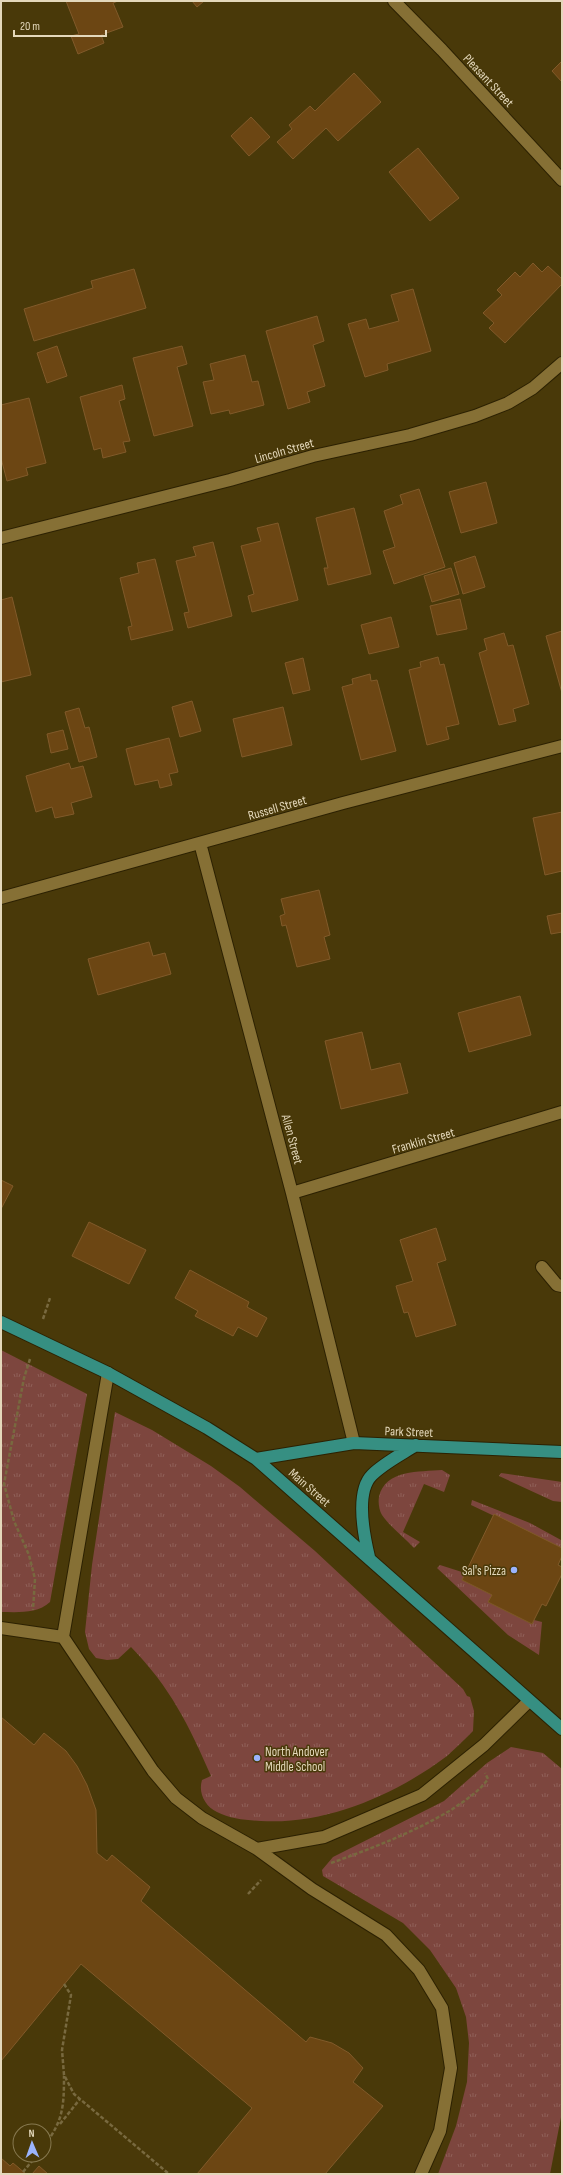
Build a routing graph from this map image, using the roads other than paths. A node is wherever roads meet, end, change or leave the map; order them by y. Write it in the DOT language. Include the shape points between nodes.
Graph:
graph roads {
  1 [pos="394,1"];
  2 [pos="562,180"];
  3 [pos="562,363"];
  4 [pos="1,538"];
  5 [pos="562,746"];
  6 [pos="200,843"];
  7 [pos="1,898"];
  8 [pos="562,1112"];
  9 [pos="292,1193"];
  10 [pos="542,1267"];
  11 [pos="562,1286"];
  12 [pos="1,1322"];
  13 [pos="108,1373"];
  14 [pos="354,1443"];
  15 [pos="416,1445"];
  16 [pos="562,1452"];
  17 [pos="256,1459"];
  18 [pos="369,1557"];
  19 [pos="1,1628"];
  20 [pos="63,1637"];
  21 [pos="529,1701"];
  22 [pos="562,1729"];
  23 [pos="256,1849"];
  24 [pos="421,2174"];
  1 -- 2 [label="street, Pleasant Street"];
  3 -- 4 [label="street, Lincoln Street" via="533,388 508,404 475,416 410,435 313,456 230,480"];
  5 -- 6 [label="street, Russell Street"];
  6 -- 7 [label="street, Russell Street"];
  6 -- 9 [label="street, Allen Street"];
  8 -- 9 [label="street, Franklin Street"];
  9 -- 14 [label="street, Allen Street"];
  10 -- 11 [label="street" via="557,1285"];
  12 -- 13 [label="main road, Main Street"];
  13 -- 17 [label="main road, Main Street" via="207,1428"];
  13 -- 20 [label="street"];
  14 -- 15 [label="main road, Park Street"];
  14 -- 17 [label="main road, Park Street"];
  15 -- 16 [label="main road, Park Street"];
  15 -- 18 [label="main road" via="371,1476 363,1495 362,1527"];
  17 -- 18 [label="main road, Main Street"];
  18 -- 21 [label="main road, Main Street"];
  19 -- 20 [label="street"];
  20 -- 23 [label="street" via="153,1771 176,1798 202,1818"];
  21 -- 22 [label="main road, Main Street"];
  21 -- 23 [label="street" via="484,1745 422,1795 324,1837"];
  23 -- 24 [label="street" via="312,1889 386,1935 419,1970 442,2008 451,2068 440,2131"];
}
